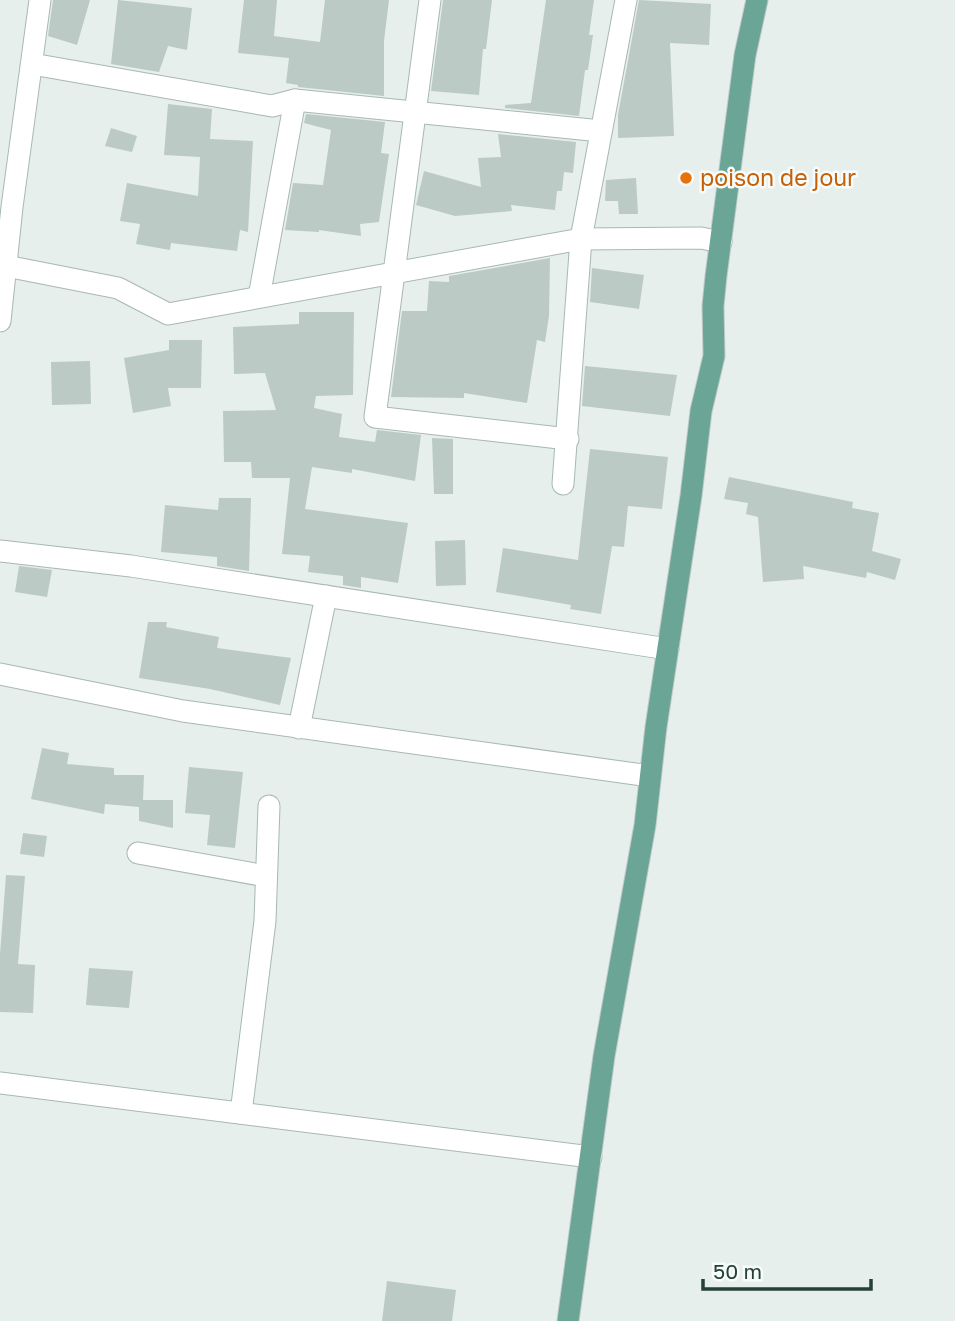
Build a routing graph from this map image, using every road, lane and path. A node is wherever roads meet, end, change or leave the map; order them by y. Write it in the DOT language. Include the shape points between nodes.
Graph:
graph roads {
  1 [pos="40,0"];
  2 [pos="430,0"];
  3 [pos="626,0"];
  4 [pos="757,0"];
  5 [pos="32,64"];
  6 [pos="295,100"];
  7 [pos="415,111"];
  8 [pos="601,131"];
  9 [pos="581,239"];
  10 [pos="721,242"];
  11 [pos="6,266"];
  12 [pos="394,273"];
  13 [pos="259,298"];
  14 [pos="0,321"];
  15 [pos="568,439"];
  16 [pos="563,484"];
  17 [pos="0,551"];
  18 [pos="326,596"];
  19 [pos="668,649"];
  20 [pos="0,674"];
  21 [pos="299,728"];
  22 [pos="650,776"];
  23 [pos="269,806"];
  24 [pos="138,853"];
  25 [pos="266,876"];
  26 [pos="0,1083"];
  27 [pos="241,1113"];
  28 [pos="592,1157"];
  29 [pos="568,1321"];
  1 -- 5 [label="street"];
  2 -- 7 [label="street"];
  3 -- 8 [label="street"];
  4 -- 10 [label="main road" via="744,55"];
  5 -- 6 [label="street" via="272,106"];
  5 -- 11 [label="street"];
  6 -- 7 [label="street"];
  6 -- 13 [label="street"];
  7 -- 8 [label="street"];
  7 -- 12 [label="street"];
  8 -- 9 [label="street"];
  9 -- 10 [label="street" via="701,238"];
  9 -- 12 [label="street"];
  9 -- 15 [label="street"];
  10 -- 19 [label="main road" via="713,306 714,356 701,411"];
  11 -- 13 [label="street" via="118,288 168,314"];
  11 -- 14 [label="street"];
  12 -- 13 [label="street"];
  12 -- 15 [label="street" via="375,416"];
  15 -- 16 [label="street"];
  17 -- 18 [label="street"];
  18 -- 19 [label="street"];
  18 -- 21 [label="street"];
  19 -- 22 [label="main road"];
  20 -- 21 [label="street" via="183,712"];
  21 -- 22 [label="street"];
  22 -- 28 [label="main road"];
  23 -- 25 [label="street"];
  24 -- 25 [label="street"];
  25 -- 27 [label="street" via="265,921"];
  26 -- 27 [label="street"];
  27 -- 28 [label="street"];
  28 -- 29 [label="main road"];
}
